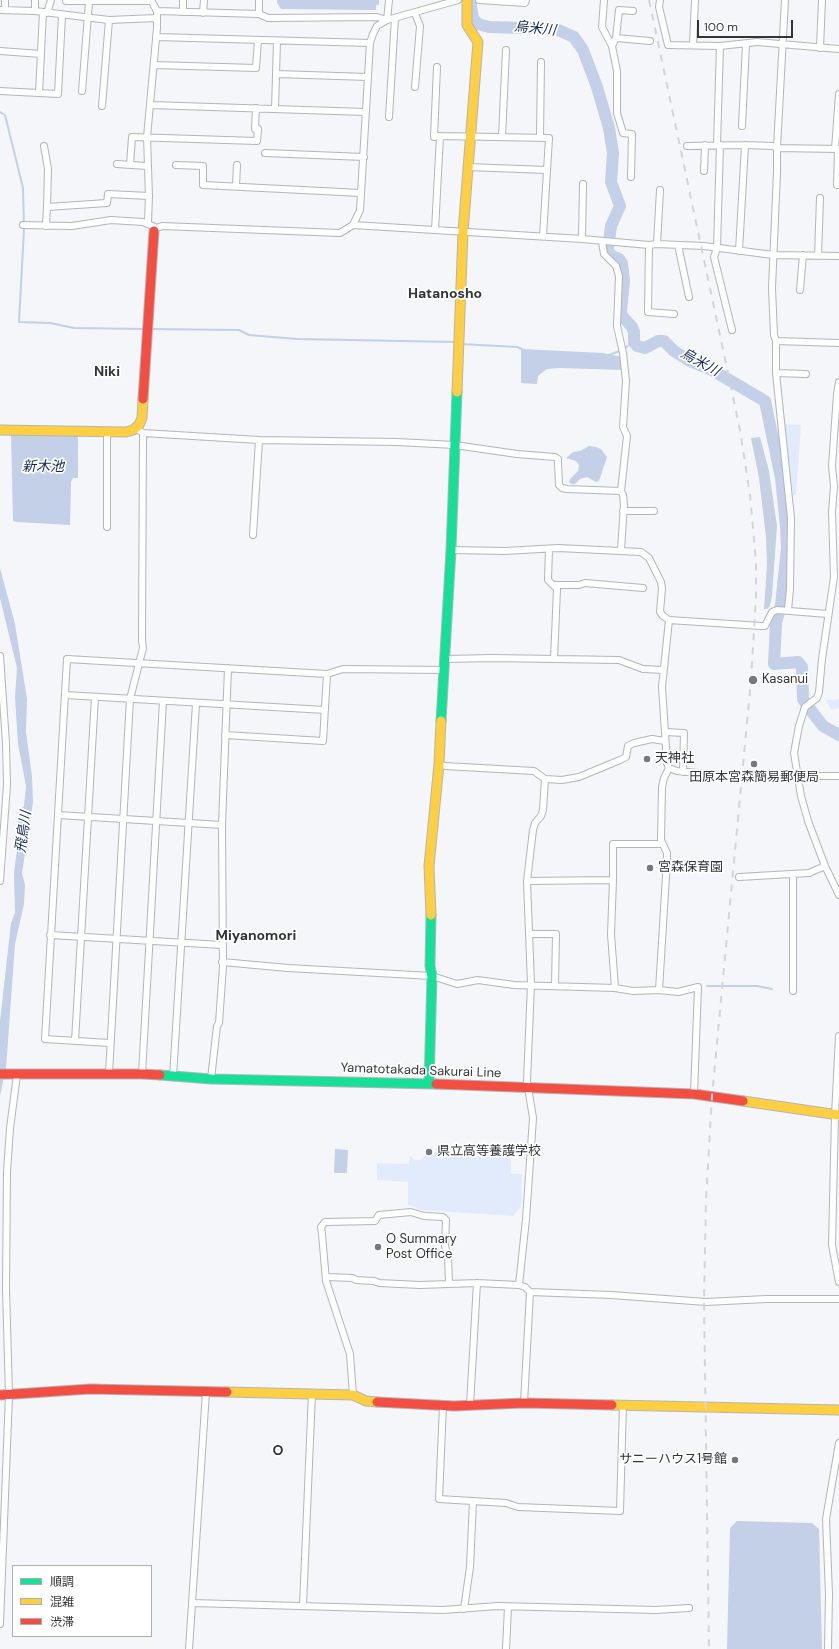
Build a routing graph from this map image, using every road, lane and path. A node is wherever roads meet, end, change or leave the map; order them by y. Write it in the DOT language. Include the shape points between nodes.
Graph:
graph roads {
  1 [pos="5,0"];
  2 [pos="35,0"];
  3 [pos="51,0"];
  4 [pos="151,0"];
  5 [pos="183,0"];
  6 [pos="204,0"];
  7 [pos="259,0"];
  8 [pos="389,0"];
  9 [pos="458,0"];
  10 [pos="467,0"];
  11 [pos="479,0"];
  12 [pos="526,0"];
  13 [pos="604,0"];
  14 [pos="660,0"];
  15 [pos="695,0"];
  16 [pos="784,0"];
  17 [pos="822,0"];
  18 [pos="66,1"];
  19 [pos="87,1"];
  20 [pos="109,1"];
  21 [pos="2,10"];
  22 [pos="35,11"];
  23 [pos="633,11"];
  24 [pos="45,12"];
  25 [pos="157,12"];
  26 [pos="183,12"];
  27 [pos="203,13"];
  28 [pos="415,13"];
  29 [pos="259,14"];
  30 [pos="62,15"];
  31 [pos="87,18"];
  32 [pos="156,18"];
  33 [pos="395,18"];
  34 [pos="109,20"];
  35 [pos="387,20"];
  36 [pos="156,37"];
  37 [pos="616,38"];
  38 [pos="258,40"];
  39 [pos="277,41"];
  40 [pos="650,41"];
  41 [pos="370,43"];
  42 [pos="746,44"];
  43 [pos="692,45"];
  44 [pos="782,45"];
  45 [pos="612,46"];
  46 [pos="720,46"];
  47 [pos="820,48"];
  48 [pos="839,49"];
  49 [pos="506,50"];
  50 [pos="0,51"];
  51 [pos="41,54"];
  52 [pos="541,62"];
  53 [pos="154,65"];
  54 [pos="437,67"];
  55 [pos="276,74"];
  56 [pos="368,77"];
  57 [pos="415,87"];
  58 [pos="0,91"];
  59 [pos="82,91"];
  60 [pos="39,92"];
  61 [pos="839,94"];
  62 [pos="150,105"];
  63 [pos="102,106"];
  64 [pos="256,108"];
  65 [pos="275,109"];
  66 [pos="366,112"];
  67 [pos="388,117"];
  68 [pos="742,126"];
  69 [pos="440,136"];
  70 [pos="470,136"];
  71 [pos="502,136"];
  72 [pos="147,137"];
  73 [pos="540,137"];
  74 [pos="705,145"];
  75 [pos="719,145"];
  76 [pos="745,145"];
  77 [pos="44,146"];
  78 [pos="687,146"];
  79 [pos="777,148"];
  80 [pos="837,149"];
  81 [pos="265,152"];
  82 [pos="364,157"];
  83 [pos="117,164"];
  84 [pos="130,165"];
  85 [pos="176,165"];
  86 [pos="237,165"];
  87 [pos="147,166"];
  88 [pos="467,167"];
  89 [pos="548,170"];
  90 [pos="704,171"];
  91 [pos="631,177"];
  92 [pos="584,184"];
  93 [pos="839,185"];
  94 [pos="236,186"];
  95 [pos="660,190"];
  96 [pos="361,193"];
  97 [pos="149,196"];
  98 [pos="820,198"];
  99 [pos="47,207"];
  100 [pos="148,223"];
  101 [pos="23,225"];
  102 [pos="353,225"];
  103 [pos="46,226"];
  104 [pos="155,230"];
  105 [pos="435,230"];
  106 [pos="463,232"];
  107 [pos="543,236"];
  108 [pos="582,239"];
  109 [pos="606,242"];
  110 [pos="657,244"];
  111 [pos="649,245"];
  112 [pos="678,245"];
  113 [pos="717,248"];
  114 [pos="739,251"];
  115 [pos="773,255"];
  116 [pos="802,255"];
  117 [pos="818,256"];
  118 [pos="839,256"];
  119 [pos="800,290"];
  120 [pos="689,297"];
  121 [pos="674,314"];
  122 [pos="732,330"];
  123 [pos="776,340"];
  124 [pos="839,343"];
  125 [pos="776,373"];
  126 [pos="806,374"];
  127 [pos="839,382"];
  128 [pos="0,430"];
  129 [pos="140,431"];
  130 [pos="107,432"];
  131 [pos="259,440"];
  132 [pos="455,445"];
  133 [pos="621,491"];
  134 [pos="623,511"];
  135 [pos="654,511"];
  136 [pos="107,527"];
  137 [pos="253,536"];
  138 [pos="549,549"];
  139 [pos="451,550"];
  140 [pos="621,550"];
  141 [pos="836,568"];
  142 [pos="555,585"];
  143 [pos="642,588"];
  144 [pos="788,610"];
  145 [pos="828,614"];
  146 [pos="669,620"];
  147 [pos="0,656"];
  148 [pos="445,659"];
  149 [pos="554,659"];
  150 [pos="139,663"];
  151 [pos="228,668"];
  152 [pos="444,670"];
  153 [pos="663,670"];
  154 [pos="327,674"];
  155 [pos="65,695"];
  156 [pos="95,697"];
  157 [pos="130,699"];
  158 [pos="163,701"];
  159 [pos="196,703"];
  160 [pos="226,705"];
  161 [pos="325,710"];
  162 [pos="665,732"];
  163 [pos="225,735"];
  164 [pos="665,740"];
  165 [pos="439,764"];
  166 [pos="669,768"];
  167 [pos="683,772"];
  168 [pos="797,776"];
  169 [pos="839,776"];
  170 [pos="545,779"];
  171 [pos="58,815"];
  172 [pos="89,817"];
  173 [pos="123,819"];
  174 [pos="157,821"];
  175 [pos="188,823"];
  176 [pos="222,825"];
  177 [pos="662,844"];
  178 [pos="825,866"];
  179 [pos="793,874"];
  180 [pos="739,877"];
  181 [pos="613,880"];
  182 [pos="0,881"];
  183 [pos="527,881"];
  184 [pos="839,895"];
  185 [pos="530,934"];
  186 [pos="50,936"];
  187 [pos="81,937"];
  188 [pos="116,939"];
  189 [pos="150,941"];
  190 [pos="181,943"];
  191 [pos="222,945"];
  192 [pos="222,962"];
  193 [pos="432,976"];
  194 [pos="531,984"];
  195 [pos="554,986"];
  196 [pos="615,988"];
  197 [pos="658,990"];
  198 [pos="793,990"];
  199 [pos="839,1036"];
  200 [pos="75,1041"];
  201 [pos="109,1043"];
  202 [pos="108,1073"];
  203 [pos="0,1074"];
  204 [pos="142,1074"];
  205 [pos="15,1075"];
  206 [pos="174,1077"];
  207 [pos="211,1079"];
  208 [pos="429,1084"];
  209 [pos="530,1087"];
  210 [pos="694,1094"];
  211 [pos="837,1115"];
  212 [pos="326,1277"];
  213 [pos="839,1282"];
  214 [pos="448,1283"];
  215 [pos="476,1283"];
  216 [pos="519,1285"];
  217 [pos="530,1292"];
  218 [pos="839,1299"];
  219 [pos="206,1392"];
  220 [pos="312,1393"];
  221 [pos="5,1395"];
  222 [pos="353,1395"];
  223 [pos="524,1403"];
  224 [pos="623,1404"];
  225 [pos="443,1405"];
  226 [pos="470,1405"];
  227 [pos="839,1410"];
  228 [pos="839,1443"];
  229 [pos="473,1501"];
  230 [pos="192,1603"];
  231 [pos="303,1606"];
  232 [pos="508,1607"];
  233 [pos="690,1608"];
  234 [pos="464,1609"];
  235 [pos="0,1624"];
  236 [pos="189,1649"];
  237 [pos="506,1649"];
  238 [pos="828,1649"];
  1 -- 21 [label="street"];
  2 -- 22 [label="street"];
  3 -- 24 [label="street"];
  4 -- 20 [label="street"];
  4 -- 25 [label="street"];
  5 -- 26 [label="street"];
  6 -- 27 [label="street"];
  7 -- 29 [label="street"];
  8 -- 35 [label="street"];
  9 -- 28 [label="street"];
  10 -- 70 [label="street" via="467,25 478,42"];
  11 -- 12 [label="street" via="526,3"];
  13 -- 45 [label="street" via="602,28"];
  14 -- 43 [label="street" via="659,7 668,45"];
  15 -- 43 [label="street"];
  16 -- 44 [label="street"];
  17 -- 47 [label="street"];
  18 -- 19 [label="street"];
  19 -- 20 [label="street"];
  19 -- 31 [label="street"];
  21 -- 22 [label="street"];
  22 -- 24 [label="street"];
  23 -- 37 [label="street" via="619,10"];
  24 -- 30 [label="street"];
  24 -- 51 [label="street"];
  25 -- 26 [label="street"];
  25 -- 32 [label="street"];
  26 -- 27 [label="street"];
  27 -- 29 [label="street"];
  28 -- 33 [label="street"];
  28 -- 57 [label="street" via="420,26"];
  29 -- 35 [label="street" via="268,18 377,17"];
  30 -- 31 [label="street"];
  30 -- 60 [label="street" via="58,94"];
  31 -- 34 [label="street"];
  31 -- 59 [label="street"];
  32 -- 34 [label="street"];
  32 -- 36 [label="street"];
  33 -- 35 [label="street"];
  33 -- 67 [label="street"];
  34 -- 63 [label="street"];
  35 -- 41 [label="street" via="377,26"];
  36 -- 38 [label="street"];
  36 -- 53 [label="street"];
  37 -- 40 [label="street"];
  37 -- 45 [label="street"];
  38 -- 39 [label="street"];
  38 -- 53 [label="street" via="256,68"];
  39 -- 41 [label="street"];
  39 -- 55 [label="street"];
  41 -- 56 [label="street"];
  42 -- 44 [label="street" via="758,42"];
  42 -- 46 [label="street"];
  42 -- 68 [label="street"];
  43 -- 46 [label="street"];
  44 -- 47 [label="street"];
  44 -- 79 [label="street"];
  45 -- 91 [label="street" via="617,71 617,114 623,133 632,134"];
  46 -- 75 [label="street"];
  47 -- 48 [label="street"];
  49 -- 71 [label="street"];
  50 -- 51 [label="street"];
  51 -- 60 [label="street"];
  52 -- 73 [label="street"];
  53 -- 62 [label="street"];
  54 -- 69 [label="street" via="434,137"];
  55 -- 56 [label="street"];
  55 -- 65 [label="street"];
  56 -- 66 [label="street"];
  58 -- 60 [label="street"];
  61 -- 80 [label="street"];
  62 -- 64 [label="street"];
  62 -- 72 [label="street"];
  64 -- 65 [label="street"];
  64 -- 72 [label="street" via="257,142"];
  65 -- 66 [label="street"];
  66 -- 82 [label="street"];
  69 -- 70 [label="street"];
  69 -- 105 [label="street"];
  70 -- 71 [label="street"];
  70 -- 88 [label="street"];
  71 -- 73 [label="street"];
  72 -- 84 [label="street" via="132,137"];
  72 -- 87 [label="street"];
  73 -- 89 [label="street" via="549,138"];
  74 -- 75 [label="street"];
  74 -- 78 [label="street"];
  74 -- 90 [label="street"];
  75 -- 76 [label="street"];
  75 -- 113 [label="street"];
  76 -- 79 [label="street"];
  76 -- 114 [label="street"];
  77 -- 99 [label="street" via="48,169"];
  79 -- 80 [label="street"];
  79 -- 115 [label="street"];
  80 -- 93 [label="street"];
  81 -- 82 [label="street"];
  82 -- 96 [label="street"];
  83 -- 84 [label="street"];
  84 -- 87 [label="street"];
  85 -- 94 [label="street" via="203,166 203,185"];
  86 -- 94 [label="street"];
  87 -- 97 [label="street"];
  88 -- 89 [label="street"];
  88 -- 106 [label="street"];
  89 -- 107 [label="street"];
  92 -- 108 [label="street"];
  94 -- 96 [label="street"];
  95 -- 110 [label="street"];
  96 -- 102 [label="street" via="360,210"];
  97 -- 99 [label="street" via="108,194 107,203"];
  97 -- 100 [label="street"];
  98 -- 117 [label="street"];
  99 -- 103 [label="street"];
  100 -- 103 [label="street" via="111,220 72,226"];
  100 -- 104 [label="street"];
  101 -- 103 [label="street"];
  102 -- 104 [label="street" via="340,233 162,226"];
  102 -- 105 [label="street"];
  104 -- 129 [label="street"];
  105 -- 106 [label="street"];
  106 -- 107 [label="street"];
  106 -- 132 [label="street"];
  107 -- 108 [label="street"];
  108 -- 109 [label="street"];
  109 -- 111 [label="street"];
  109 -- 133 [label="street" via="604,254 616,266 619,276 616,314 626,381 623,427 627,436"];
  110 -- 111 [label="street"];
  110 -- 112 [label="street"];
  111 -- 121 [label="street" via="648,312"];
  112 -- 113 [label="street"];
  112 -- 120 [label="street"];
  113 -- 114 [label="street"];
  113 -- 122 [label="street" via="714,257"];
  114 -- 115 [label="street"];
  115 -- 116 [label="street"];
  115 -- 123 [label="street" via="773,327"];
  116 -- 117 [label="street"];
  116 -- 119 [label="street"];
  117 -- 118 [label="street"];
  123 -- 124 [label="street"];
  123 -- 125 [label="street"];
  125 -- 126 [label="street"];
  125 -- 144 [label="street" via="791,518"];
  127 -- 141 [label="street" via="832,466"];
  128 -- 130 [label="street"];
  129 -- 130 [label="street"];
  129 -- 131 [label="street"];
  129 -- 150 [label="street" via="143,648"];
  130 -- 136 [label="street"];
  131 -- 132 [label="street"];
  131 -- 137 [label="street"];
  132 -- 133 [label="street" via="555,457 558,459 559,485 562,488"];
  132 -- 139 [label="street"];
  133 -- 134 [label="street"];
  134 -- 135 [label="street"];
  134 -- 140 [label="street"];
  138 -- 139 [label="street"];
  138 -- 140 [label="street"];
  138 -- 142 [label="street" via="548,580"];
  139 -- 148 [label="street"];
  140 -- 146 [label="street" via="641,552 648,558 661,582 660,612"];
  141 -- 145 [label="street"];
  142 -- 143 [label="street" via="585,583"];
  142 -- 149 [label="street" via="558,589"];
  144 -- 145 [label="street"];
  144 -- 146 [label="street" via="772,612 765,626"];
  145 -- 168 [label="street" via="819,692 817,698 805,707 799,726 794,753"];
  146 -- 153 [label="street"];
  147 -- 182 [label="street" via="6,785"];
  148 -- 149 [label="street"];
  148 -- 152 [label="street"];
  149 -- 153 [label="street" via="619,660 643,669"];
  150 -- 151 [label="street"];
  150 -- 155 [label="street" via="67,660"];
  150 -- 157 [label="street"];
  151 -- 154 [label="street"];
  151 -- 160 [label="street"];
  152 -- 154 [label="street" via="343,669"];
  152 -- 165 [label="street"];
  153 -- 162 [label="street"];
  154 -- 161 [label="street"];
  155 -- 156 [label="street"];
  155 -- 171 [label="street"];
  156 -- 157 [label="street"];
  156 -- 172 [label="street"];
  157 -- 158 [label="street"];
  157 -- 173 [label="street"];
  158 -- 159 [label="street"];
  158 -- 174 [label="street"];
  159 -- 160 [label="street"];
  159 -- 175 [label="street"];
  160 -- 161 [label="street"];
  160 -- 163 [label="street"];
  161 -- 163 [label="street" via="323,741"];
  162 -- 164 [label="street"];
  162 -- 167 [label="street" via="684,733"];
  163 -- 176 [label="street"];
  164 -- 166 [label="street"];
  164 -- 170 [label="street" via="652,739 634,743 628,746 626,757 579,777"];
  165 -- 170 [label="street" via="534,771"];
  165 -- 193 [label="street" via="430,866"];
  166 -- 167 [label="street"];
  166 -- 177 [label="street" via="662,787"];
  167 -- 168 [label="street" via="749,777"];
  168 -- 169 [label="street"];
  168 -- 178 [label="street" via="808,821"];
  170 -- 183 [label="street" via="543,810 533,830"];
  171 -- 172 [label="street"];
  171 -- 186 [label="street"];
  172 -- 173 [label="street"];
  172 -- 187 [label="street"];
  173 -- 174 [label="street"];
  173 -- 188 [label="street"];
  174 -- 175 [label="street"];
  174 -- 189 [label="street"];
  175 -- 176 [label="street"];
  175 -- 190 [label="street"];
  176 -- 191 [label="street"];
  177 -- 181 [label="street" via="613,844"];
  177 -- 197 [label="street" via="667,853 667,867"];
  178 -- 179 [label="street" via="809,873"];
  178 -- 184 [label="street"];
  179 -- 180 [label="street"];
  179 -- 198 [label="street"];
  181 -- 183 [label="street"];
  181 -- 196 [label="street" via="611,934"];
  183 -- 185 [label="street"];
  185 -- 194 [label="street"];
  185 -- 195 [label="street" via="556,934"];
  186 -- 187 [label="street"];
  186 -- 200 [label="street" via="44,1039"];
  187 -- 188 [label="street"];
  187 -- 200 [label="street"];
  188 -- 189 [label="street"];
  188 -- 201 [label="street"];
  189 -- 190 [label="street"];
  189 -- 204 [label="street"];
  190 -- 191 [label="street"];
  190 -- 206 [label="street"];
  191 -- 192 [label="street"];
  192 -- 193 [label="street"];
  192 -- 207 [label="street" via="219,1023"];
  193 -- 194 [label="street" via="457,984 478,980 514,985"];
  193 -- 208 [label="street"];
  194 -- 195 [label="street"];
  194 -- 209 [label="street" via="528,1081"];
  195 -- 196 [label="street"];
  196 -- 197 [label="street" via="633,991"];
  197 -- 210 [label="street" via="678,992 698,987"];
  199 -- 211 [label="street"];
  200 -- 201 [label="street"];
  201 -- 202 [label="street"];
  202 -- 204 [label="street, Yamatotakada Sakurai Line"];
  202 -- 205 [label="street, Yamatotakada Sakurai Line"];
  203 -- 205 [label="street, Yamatotakada Sakurai Line"];
  204 -- 206 [label="street, Yamatotakada Sakurai Line"];
  205 -- 221 [label="street" via="8,1172"];
  206 -- 207 [label="street, Yamatotakada Sakurai Line"];
  207 -- 208 [label="street, Yamatotakada Sakurai Line"];
  208 -- 209 [label="street, Yamatotakada Sakurai Line"];
  209 -- 210 [label="street, Yamatotakada Sakurai Line"];
  209 -- 216 [label="street" via="533,1118"];
  210 -- 211 [label="street, Yamatotakada Sakurai Line"];
  211 -- 213 [label="street" via="832,1245"];
  212 -- 214 [label="street" via="420,1285"];
  212 -- 214 [label="street" via="322,1227 324,1222 375,1222 379,1215 411,1212 443,1217 446,1220"];
  212 -- 222 [label="street" via="350,1354"];
  214 -- 215 [label="street"];
  215 -- 216 [label="street"];
  215 -- 226 [label="street"];
  216 -- 217 [label="street"];
  217 -- 218 [label="street" via="706,1302"];
  217 -- 223 [label="street"];
  219 -- 220 [label="street"];
  219 -- 221 [label="street" via="90,1390"];
  219 -- 230 [label="street"];
  220 -- 222 [label="street"];
  220 -- 231 [label="street"];
  221 -- 235 [label="street"];
  222 -- 225 [label="street" via="366,1400"];
  223 -- 224 [label="street"];
  223 -- 226 [label="street"];
  224 -- 227 [label="street"];
  224 -- 229 [label="street" via="620,1511 518,1507 506,1503"];
  225 -- 226 [label="street"];
  225 -- 229 [label="street" via="439,1499"];
  228 -- 238 [label="street" via="826,1519"];
  229 -- 234 [label="street" via="470,1567"];
  230 -- 231 [label="street"];
  230 -- 236 [label="street"];
  231 -- 234 [label="street"];
  232 -- 233 [label="street" via="656,1610"];
  232 -- 234 [label="street"];
  232 -- 237 [label="street"];
}
